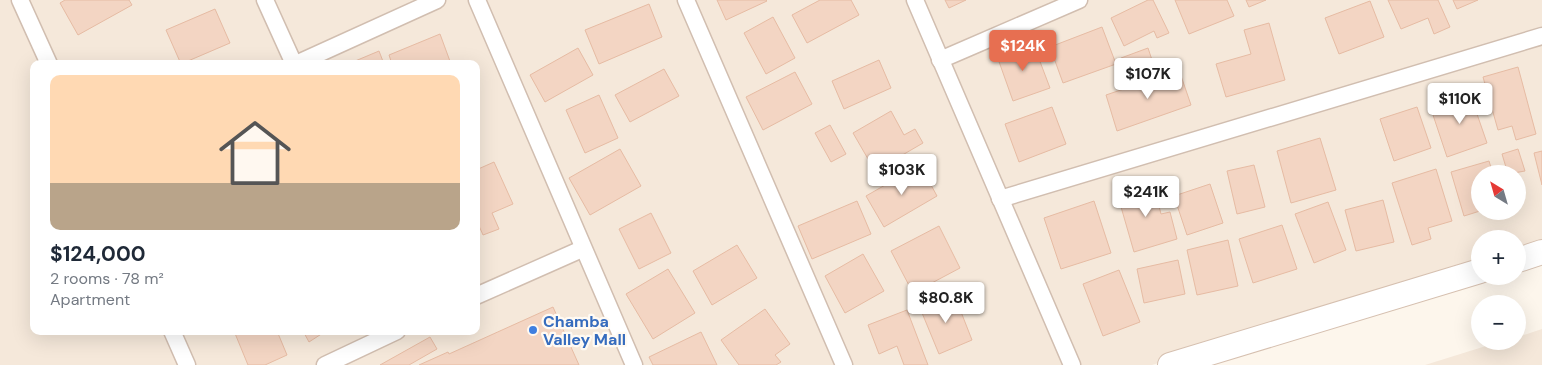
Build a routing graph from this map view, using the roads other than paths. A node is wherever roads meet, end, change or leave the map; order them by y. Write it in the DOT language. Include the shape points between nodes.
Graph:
graph roads {
  1 [pos="20,0"];
  2 [pos="265,0"];
  3 [pos="437,0"];
  4 [pos="477,0"];
  5 [pos="686,0"];
  6 [pos="915,0"];
  7 [pos="1079,0"];
  8 [pos="1542,36"];
  9 [pos="47,60"];
  10 [pos="293,60"];
  11 [pos="304,60"];
  12 [pos="940,60"];
  13 [pos="1000,199"];
  14 [pos="582,249"];
  15 [pos="1542,252"];
  16 [pos="1526,257"];
  17 [pos="1471,274"];
  18 [pos="480,294"];
  19 [pos="174,335"];
  20 [pos="389,335"];
  21 [pos="187,365"];
  22 [pos="325,365"];
  23 [pos="634,365"];
  24 [pos="844,365"];
  25 [pos="1072,365"];
  26 [pos="1170,365"];
  1 -- 9 [label="street"];
  2 -- 10 [label="street"];
  3 -- 11 [label="street"];
  4 -- 14 [label="street"];
  5 -- 24 [label="street"];
  6 -- 12 [label="street"];
  7 -- 12 [label="street"];
  8 -- 13 [label="street"];
  12 -- 13 [label="street"];
  13 -- 25 [label="street"];
  14 -- 18 [label="street"];
  14 -- 23 [label="street"];
  15 -- 16 [label="main road"];
  17 -- 26 [label="main road"];
  19 -- 21 [label="street"];
  20 -- 22 [label="street"];
}
